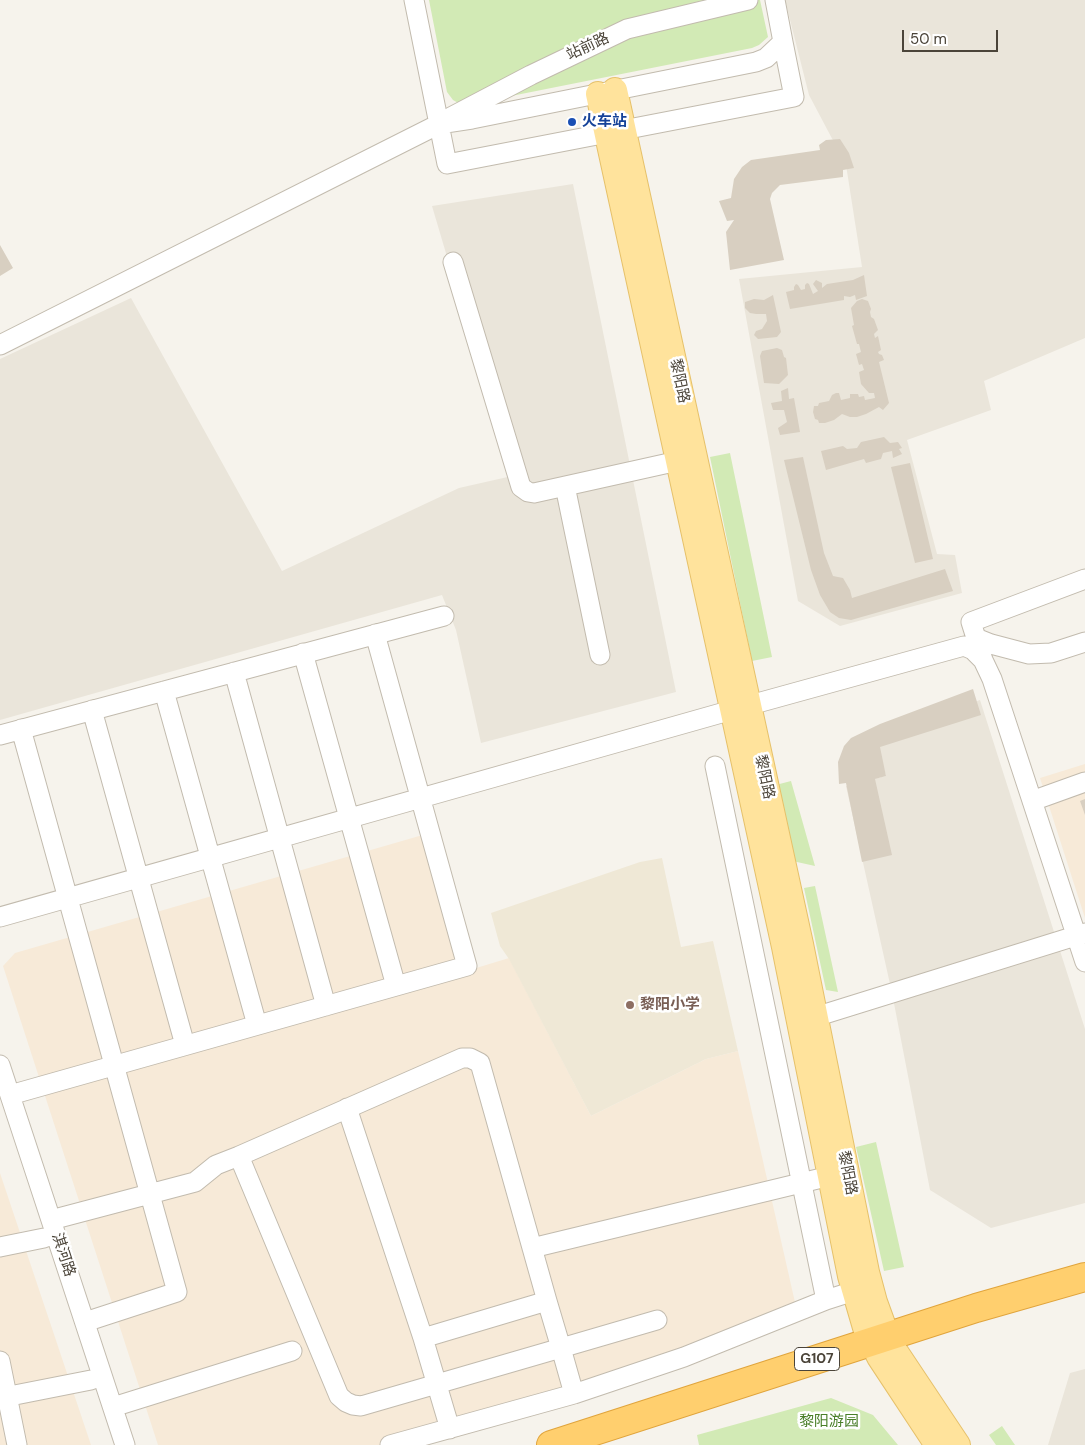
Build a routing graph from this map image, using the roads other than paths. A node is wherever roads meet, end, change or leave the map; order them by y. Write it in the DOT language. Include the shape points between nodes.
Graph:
graph roads {
  1 [pos="414,0"];
  2 [pos="748,0"];
  3 [pos="775,0"];
  4 [pos="783,42"];
  5 [pos="607,92"];
  6 [pos="439,124"];
  7 [pos="615,131"];
  8 [pos="453,262"];
  9 [pos="0,345"];
  10 [pos="678,461"];
  11 [pos="564,486"];
  12 [pos="1085,579"];
  13 [pos="444,616"];
  14 [pos="375,634"];
  15 [pos="976,638"];
  16 [pos="1085,642"];
  17 [pos="303,654"];
  18 [pos="600,655"];
  19 [pos="983,660"];
  20 [pos="234,672"];
  21 [pos="164,691"];
  22 [pos="740,708"];
  23 [pos="92,710"];
  24 [pos="21,729"];
  25 [pos="0,735"];
  26 [pos="715,766"];
  27 [pos="1085,782"];
  28 [pos="420,798"];
  29 [pos="1032,801"];
  30 [pos="350,818"];
  31 [pos="280,838"];
  32 [pos="210,857"];
  33 [pos="138,878"];
  34 [pos="68,898"];
  35 [pos="0,917"];
  36 [pos="1081,934"];
  37 [pos="1085,962"];
  38 [pos="396,986"];
  39 [pos="326,1006"];
  40 [pos="815,1017"];
  41 [pos="257,1025"];
  42 [pos="185,1046"];
  43 [pos="0,1065"];
  44 [pos="114,1065"];
  45 [pos="5,1100"];
  46 [pos="347,1108"];
  47 [pos="239,1156"];
  48 [pos="830,1176"];
  49 [pos="802,1183"];
  50 [pos="150,1194"];
  51 [pos="51,1220"];
  52 [pos="44,1238"];
  53 [pos="0,1247"];
  54 [pos="532,1248"];
  55 [pos="1085,1277"];
  56 [pos="854,1291"];
  57 [pos="1085,1295"];
  58 [pos="547,1300"];
  59 [pos="826,1300"];
  60 [pos="657,1320"];
  61 [pos="85,1322"];
  62 [pos="423,1338"];
  63 [pos="884,1347"];
  64 [pos="561,1348"];
  65 [pos="292,1351"];
  66 [pos="0,1361"];
  67 [pos="90,1380"];
  68 [pos="438,1384"];
  69 [pos="574,1394"];
  70 [pos="4,1397"];
  71 [pos="113,1407"];
  72 [pos="450,1429"];
  73 [pos="17,1445"];
  74 [pos="112,1445"];
  75 [pos="125,1445"];
  76 [pos="390,1445"];
  77 [pos="551,1445"];
  78 [pos="611,1445"];
  79 [pos="937,1445"];
  80 [pos="958,1445"];
  1 -- 6 [label="street"];
  2 -- 6 [label="street, 站前路" via="627,28"];
  3 -- 4 [label="street"];
  4 -- 5 [label="street" via="772,54 756,62"];
  4 -- 7 [label="street" via="794,97"];
  5 -- 6 [label="street"];
  5 -- 7 [label="main road, 黎阳路"];
  6 -- 7 [label="street" via="447,164"];
  6 -- 9 [label="street, 站前路"];
  7 -- 10 [label="main road, 黎阳路"];
  7 -- 22 [label="main road, 黎阳路"];
  8 -- 11 [label="street" via="521,488 534,492"];
  10 -- 11 [label="street"];
  10 -- 22 [label="main road, 黎阳路"];
  11 -- 18 [label="street"];
  12 -- 15 [label="street" via="970,622"];
  13 -- 14 [label="street"];
  14 -- 17 [label="street"];
  14 -- 28 [label="street"];
  15 -- 16 [label="street" via="1029,654 1051,653"];
  15 -- 19 [label="street"];
  17 -- 20 [label="street"];
  17 -- 30 [label="street"];
  19 -- 22 [label="street" via="974,650 964,646"];
  19 -- 29 [label="street"];
  20 -- 21 [label="street"];
  20 -- 31 [label="street"];
  21 -- 23 [label="street"];
  21 -- 32 [label="street"];
  22 -- 28 [label="street"];
  22 -- 40 [label="main road, 黎阳路"];
  22 -- 48 [label="main road, 黎阳路"];
  23 -- 24 [label="street"];
  23 -- 33 [label="street"];
  24 -- 25 [label="street"];
  24 -- 34 [label="street"];
  26 -- 49 [label="street"];
  27 -- 29 [label="street"];
  28 -- 30 [label="street"];
  28 -- 38 [label="street" via="466,966"];
  29 -- 36 [label="street"];
  30 -- 31 [label="street"];
  30 -- 38 [label="street"];
  31 -- 32 [label="street"];
  31 -- 39 [label="street"];
  32 -- 33 [label="street"];
  32 -- 41 [label="street"];
  33 -- 34 [label="street"];
  33 -- 42 [label="street"];
  34 -- 35 [label="street"];
  34 -- 44 [label="street"];
  36 -- 37 [label="street"];
  36 -- 40 [label="street"];
  38 -- 39 [label="street"];
  39 -- 41 [label="street"];
  40 -- 63 [label="main road, 黎阳路"];
  41 -- 42 [label="street"];
  42 -- 44 [label="street"];
  43 -- 45 [label="street, 淇河路"];
  44 -- 45 [label="street"];
  44 -- 50 [label="street"];
  45 -- 51 [label="street, 淇河路"];
  45 -- 52 [label="street, 淇河路"];
  46 -- 47 [label="street"];
  46 -- 54 [label="street" via="462,1058 480,1063"];
  46 -- 62 [label="street"];
  47 -- 50 [label="street" via="216,1165 195,1182"];
  47 -- 68 [label="street" via="339,1396 352,1405 361,1406"];
  48 -- 49 [label="street"];
  48 -- 56 [label="main road, 黎阳路"];
  49 -- 54 [label="street"];
  49 -- 59 [label="street"];
  50 -- 51 [label="street"];
  50 -- 61 [label="street" via="177,1292"];
  51 -- 61 [label="street, 淇河路"];
  52 -- 53 [label="street"];
  52 -- 67 [label="street, 淇河路"];
  54 -- 58 [label="street"];
  55 -- 63 [label="highway, G107" via="976,1308"];
  56 -- 59 [label="street"];
  56 -- 63 [label="main road, 黎阳路" via="866,1331"];
  57 -- 63 [label="highway, G107" via="981,1325"];
  58 -- 62 [label="street"];
  58 -- 64 [label="street"];
  59 -- 69 [label="street" via="684,1356"];
  60 -- 64 [label="street"];
  61 -- 71 [label="street, 淇河路"];
  62 -- 68 [label="street"];
  63 -- 77 [label="highway, G107"];
  63 -- 78 [label="highway, G107"];
  63 -- 79 [label="main road, 黎阳路"];
  63 -- 80 [label="main road, 黎阳路"];
  64 -- 68 [label="street"];
  64 -- 69 [label="street"];
  65 -- 71 [label="street"];
  66 -- 70 [label="street"];
  67 -- 70 [label="street"];
  67 -- 74 [label="street, 淇河路"];
  68 -- 72 [label="street"];
  69 -- 72 [label="street"];
  70 -- 73 [label="street"];
  71 -- 75 [label="street, 淇河路"];
  72 -- 76 [label="street"];
}
